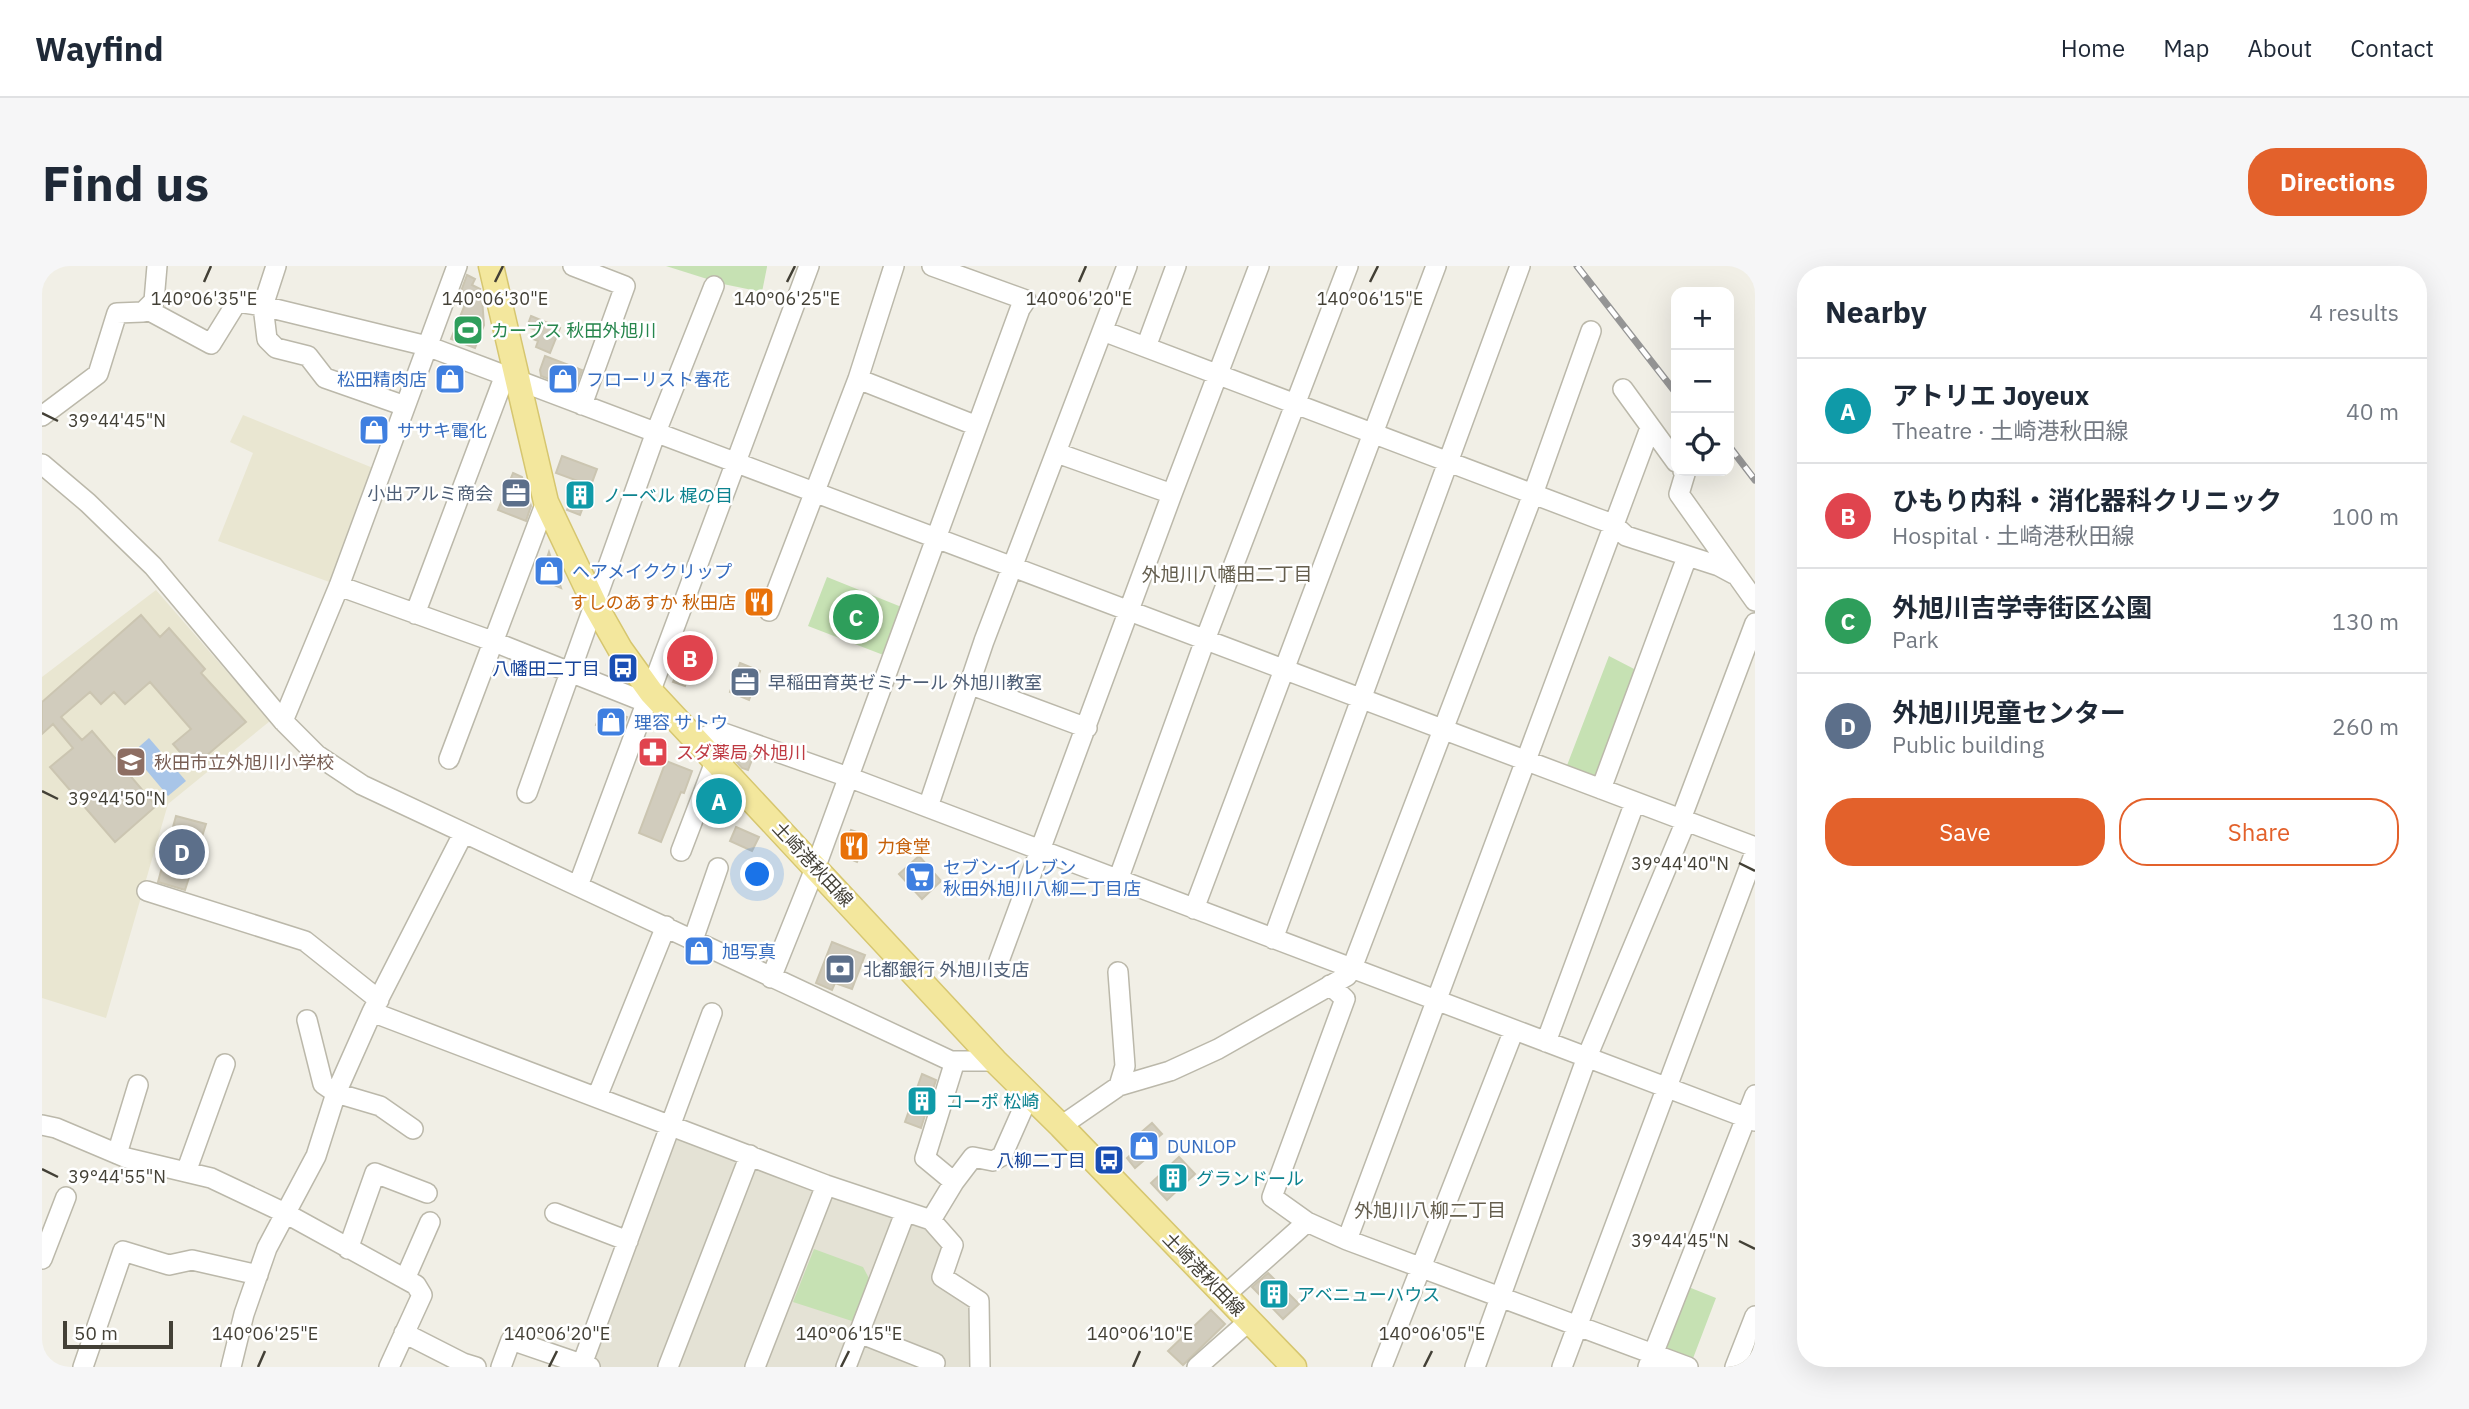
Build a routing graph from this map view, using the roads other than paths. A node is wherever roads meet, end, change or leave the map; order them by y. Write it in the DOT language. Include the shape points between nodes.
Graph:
graph roads {
  1 [pos="157,266"];
  2 [pos="276,266"];
  3 [pos="457,266"];
  4 [pos="491,266"];
  5 [pos="573,266"];
  6 [pos="809,266"];
  7 [pos="894,266"];
  8 [pos="932,266"];
  9 [pos="1127,266"];
  10 [pos="1176,266"];
  11 [pos="1259,266"];
  12 [pos="1348,266"];
  13 [pos="1436,266"];
  14 [pos="1520,266"];
  15 [pos="714,286"];
  16 [pos="263,306"];
  17 [pos="146,309"];
  18 [pos="1103,331"];
  19 [pos="1591,331"];
  20 [pos="427,346"];
  21 [pos="1146,347"];
  22 [pos="1219,375"];
  23 [pos="512,378"];
  24 [pos="858,379"];
  25 [pos="1623,389"];
  26 [pos="1296,404"];
  27 [pos="582,405"];
  28 [pos="405,406"];
  29 [pos="42,416"];
  30 [pos="977,426"];
  31 [pos="1650,428"];
  32 [pos="656,432"];
  33 [pos="1373,433"];
  34 [pos="1056,453"];
  35 [pos="1671,456"];
  36 [pos="734,462"];
  37 [pos="1450,462"];
  38 [pos="42,464"];
  39 [pos="1684,476"];
  40 [pos="814,492"];
  41 [pos="1172,494"];
  42 [pos="1533,494"];
  43 [pos="546,502"];
  44 [pos="1613,524"];
  45 [pos="935,538"];
  46 [pos="1687,556"];
  47 [pos="1013,567"];
  48 [pos="1734,574"];
  49 [pos="339,586"];
  50 [pos="1755,601"];
  51 [pos="595,605"];
  52 [pos="769,611"];
  53 [pos="1129,611"];
  54 [pos="415,614"];
  55 [pos="1755,623"];
  56 [pos="1205,639"];
  57 [pos="492,641"];
  58 [pos="1284,669"];
  59 [pos="571,673"];
  60 [pos="969,684"];
  61 [pos="648,697"];
  62 [pos="1361,698"];
  63 [pos="282,721"];
  64 [pos="1087,727"];
  65 [pos="1443,730"];
  66 [pos="695,741"];
  67 [pos="449,759"];
  68 [pos="1525,760"];
  69 [pos="715,762"];
  70 [pos="848,777"];
  71 [pos="1601,789"];
  72 [pos="527,793"];
  73 [pos="1635,802"];
  74 [pos="928,807"];
  75 [pos="1683,820"];
  76 [pos="463,834"];
  77 [pos="1755,850"];
  78 [pos="681,851"];
  79 [pos="1042,851"];
  80 [pos="816,866"];
  81 [pos="718,868"];
  82 [pos="1118,880"];
  83 [pos="578,886"];
  84 [pos="147,891"];
  85 [pos="1194,909"];
  86 [pos="666,926"];
  87 [pos="1273,939"];
  88 [pos="693,940"];
  89 [pos="999,961"];
  90 [pos="1352,968"];
  91 [pos="1118,972"];
  92 [pos="771,978"];
  93 [pos="1330,985"];
  94 [pos="1435,1000"];
  95 [pos="376,1006"];
  96 [pos="712,1013"];
  97 [pos="307,1020"];
  98 [pos="1514,1030"];
  99 [pos="1546,1042"];
  100 [pos="1587,1057"];
  101 [pos="955,1061"];
  102 [pos="995,1061"];
  103 [pos="225,1064"];
  104 [pos="138,1085"];
  105 [pos="1119,1086"];
  106 [pos="1667,1087"];
  107 [pos="336,1093"];
  108 [pos="1029,1094"];
  109 [pos="1755,1095"];
  110 [pos="597,1097"];
  111 [pos="1751,1119"];
  112 [pos="42,1125"];
  113 [pos="671,1125"];
  114 [pos="1061,1126"];
  115 [pos="413,1129"];
  116 [pos="117,1154"];
  117 [pos="750,1155"];
  118 [pos="186,1172"];
  119 [pos="954,1182"];
  120 [pos="826,1185"];
  121 [pos="427,1193"];
  122 [pos="66,1197"];
  123 [pos="285,1213"];
  124 [pos="555,1213"];
  125 [pos="905,1213"];
  126 [pos="931,1220"];
  127 [pos="430,1222"];
  128 [pos="1307,1222"];
  129 [pos="1346,1240"];
  130 [pos="628,1241"];
  131 [pos="348,1249"];
  132 [pos="42,1259"];
  133 [pos="1422,1269"];
  134 [pos="258,1275"];
  135 [pos="405,1279"];
  136 [pos="1226,1295"];
  137 [pos="1500,1297"];
  138 [pos="1755,1316"];
  139 [pos="1249,1321"];
  140 [pos="1577,1326"];
  141 [pos="404,1333"];
  142 [pos="859,1333"];
  143 [pos="1650,1360"];
  144 [pos="939,1365"];
  145 [pos="584,1366"];
  146 [pos="83,1367"];
  147 [pos="231,1367"];
  148 [pos="389,1367"];
  149 [pos="476,1367"];
  150 [pos="501,1367"];
  151 [pos="668,1367"];
  152 [pos="755,1367"];
  153 [pos="846,1367"];
  154 [pos="980,1367"];
  155 [pos="1197,1367"];
  156 [pos="1294,1367"];
  157 [pos="1382,1367"];
  158 [pos="1475,1367"];
  159 [pos="1562,1367"];
  160 [pos="1688,1367"];
  161 [pos="1735,1367"];
  1 -- 17 [label="street" via="153,301"];
  2 -- 16 [label="street"];
  3 -- 20 [label="street"];
  4 -- 23 [label="main road, 土崎港秋田線"];
  5 -- 27 [label="street" via="625,286"];
  6 -- 36 [label="street"];
  7 -- 24 [label="street"];
  8 -- 30 [label="street" via="1026,300"];
  9 -- 18 [label="street"];
  10 -- 21 [label="street"];
  11 -- 22 [label="street"];
  12 -- 26 [label="street"];
  13 -- 33 [label="street"];
  14 -- 37 [label="street"];
  15 -- 32 [label="street"];
  16 -- 17 [label="street" via="237,302 211,344"];
  16 -- 20 [label="street"];
  16 -- 28 [label="street" via="267,339 276,348 308,356 325,379"];
  17 -- 29 [label="street" via="143,313 117,313 99,374"];
  18 -- 21 [label="street"];
  18 -- 34 [label="street"];
  19 -- 42 [label="street"];
  20 -- 23 [label="street"];
  20 -- 28 [label="street"];
  21 -- 22 [label="street"];
  22 -- 26 [label="street"];
  22 -- 41 [label="street"];
  23 -- 27 [label="street"];
  23 -- 43 [label="main road, 土崎港秋田線"];
  23 -- 54 [label="street"];
  24 -- 30 [label="street"];
  24 -- 40 [label="street"];
  25 -- 31 [label="street"];
  26 -- 33 [label="street"];
  26 -- 56 [label="street"];
  27 -- 32 [label="street"];
  28 -- 49 [label="street"];
  30 -- 45 [label="street"];
  31 -- 35 [label="street"];
  31 -- 44 [label="street"];
  32 -- 36 [label="street"];
  32 -- 51 [label="street"];
  33 -- 37 [label="street"];
  33 -- 58 [label="street"];
  34 -- 41 [label="street"];
  34 -- 47 [label="street"];
  36 -- 40 [label="street"];
  36 -- 61 [label="street"];
  37 -- 42 [label="street"];
  37 -- 62 [label="street"];
  38 -- 63 [label="street" via="153,566"];
  39 -- 48 [label="street" via="1678,494"];
  40 -- 45 [label="street"];
  40 -- 52 [label="street"];
  41 -- 53 [label="street"];
  42 -- 44 [label="street"];
  42 -- 65 [label="street"];
  43 -- 51 [label="main road, 土崎港秋田線"];
  43 -- 57 [label="street"];
  44 -- 46 [label="street" via="1626,536"];
  44 -- 68 [label="street"];
  45 -- 47 [label="street"];
  45 -- 70 [label="street"];
  46 -- 48 [label="street"];
  46 -- 71 [label="street"];
  47 -- 53 [label="street"];
  47 -- 60 [label="street"];
  48 -- 50 [label="street"];
  49 -- 54 [label="street"];
  49 -- 63 [label="street"];
  51 -- 59 [label="street"];
  51 -- 61 [label="main road, 土崎港秋田線"];
  53 -- 56 [label="street"];
  53 -- 64 [label="street"];
  54 -- 57 [label="street"];
  55 -- 75 [label="street"];
  56 -- 58 [label="street"];
  56 -- 82 [label="street"];
  57 -- 59 [label="street"];
  57 -- 67 [label="street"];
  58 -- 62 [label="street"];
  58 -- 85 [label="street"];
  59 -- 61 [label="street"];
  59 -- 72 [label="street"];
  60 -- 64 [label="street"];
  60 -- 74 [label="street"];
  61 -- 66 [label="main road, 土崎港秋田線"];
  61 -- 83 [label="street"];
  62 -- 65 [label="street"];
  62 -- 87 [label="street"];
  63 -- 76 [label="street" via="317,755 362,785"];
  64 -- 79 [label="street"];
  65 -- 68 [label="street"];
  65 -- 90 [label="street"];
  66 -- 69 [label="main road, 土崎港秋田線"];
  66 -- 70 [label="street" via="718,731"];
  68 -- 71 [label="street"];
  68 -- 94 [label="street"];
  69 -- 78 [label="street"];
  69 -- 80 [label="main road, 土崎港秋田線"];
  70 -- 74 [label="street"];
  70 -- 80 [label="street"];
  71 -- 73 [label="street"];
  73 -- 75 [label="street"];
  73 -- 99 [label="street"];
  74 -- 79 [label="street"];
  75 -- 77 [label="street"];
  75 -- 100 [label="street"];
  76 -- 83 [label="street"];
  76 -- 95 [label="street"];
  77 -- 106 [label="street"];
  79 -- 82 [label="street"];
  79 -- 89 [label="street"];
  80 -- 92 [label="street"];
  80 -- 102 [label="main road, 土崎港秋田線"];
  81 -- 88 [label="street"];
  82 -- 85 [label="street"];
  83 -- 86 [label="street"];
  84 -- 95 [label="street" via="305,941"];
  85 -- 87 [label="street"];
  86 -- 88 [label="street"];
  86 -- 110 [label="street"];
  87 -- 90 [label="street"];
  88 -- 92 [label="street"];
  90 -- 93 [label="street"];
  90 -- 94 [label="street"];
  91 -- 105 [label="street" via="1125,1066"];
  92 -- 101 [label="street"];
  93 -- 105 [label="street" via="1218,1049 1170,1071"];
  93 -- 128 [label="street" via="1345,999 1272,1197"];
  94 -- 98 [label="street"];
  94 -- 129 [label="street"];
  95 -- 107 [label="street"];
  95 -- 110 [label="street"];
  96 -- 113 [label="street"];
  97 -- 107 [label="street" via="323,1084"];
  98 -- 99 [label="street"];
  98 -- 133 [label="street"];
  99 -- 100 [label="street"];
  100 -- 106 [label="street"];
  100 -- 137 [label="street"];
  101 -- 102 [label="street"];
  101 -- 119 [label="street" via="925,1158"];
  102 -- 108 [label="main road, 土崎港秋田線"];
  103 -- 118 [label="street"];
  104 -- 116 [label="street"];
  105 -- 114 [label="street"];
  106 -- 111 [label="street"];
  106 -- 140 [label="street"];
  107 -- 115 [label="street" via="380,1106"];
  107 -- 123 [label="street" via="316,1156"];
  108 -- 114 [label="main road, 土崎港秋田線"];
  108 -- 119 [label="street" via="1002,1156 993,1161 973,1157"];
  109 -- 111 [label="street"];
  110 -- 113 [label="street"];
  111 -- 143 [label="street"];
  112 -- 116 [label="street"];
  113 -- 117 [label="street"];
  113 -- 130 [label="street"];
  114 -- 136 [label="main road, 土崎港秋田線"];
  116 -- 118 [label="street"];
  117 -- 120 [label="street"];
  117 -- 151 [label="street"];
  118 -- 123 [label="street" via="211,1178"];
  119 -- 126 [label="street"];
  120 -- 125 [label="street"];
  120 -- 152 [label="street"];
  121 -- 131 [label="street" via="375,1173"];
  122 -- 132 [label="street"];
  123 -- 131 [label="street"];
  123 -- 134 [label="street"];
  124 -- 130 [label="street"];
  125 -- 126 [label="street"];
  125 -- 142 [label="street"];
  126 -- 154 [label="street" via="953,1245 942,1276 979,1301"];
  127 -- 135 [label="street"];
  128 -- 129 [label="street"];
  128 -- 136 [label="street"];
  129 -- 133 [label="street"];
  130 -- 145 [label="street"];
  131 -- 135 [label="street"];
  133 -- 137 [label="street"];
  133 -- 157 [label="street"];
  134 -- 146 [label="street" via="192,1260 169,1265 123,1251"];
  134 -- 147 [label="street"];
  135 -- 141 [label="street" via="422,1295"];
  136 -- 139 [label="main road, 土崎港秋田線"];
  137 -- 140 [label="street"];
  137 -- 158 [label="street"];
  138 -- 161 [label="street"];
  139 -- 155 [label="street"];
  139 -- 156 [label="main road, 土崎港秋田線"];
  140 -- 143 [label="street"];
  140 -- 159 [label="street"];
  141 -- 148 [label="street"];
  141 -- 149 [label="street"];
  142 -- 144 [label="street"];
  142 -- 153 [label="street"];
  143 -- 160 [label="street"];
  145 -- 150 [label="street" via="511,1340"];
}
